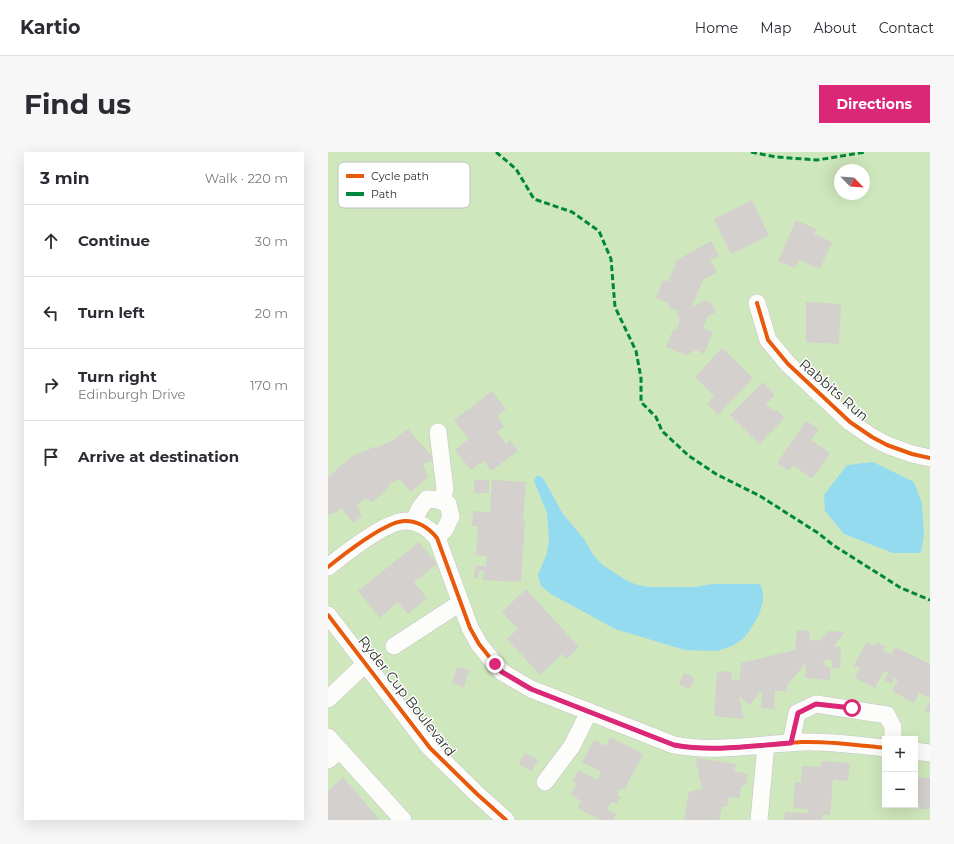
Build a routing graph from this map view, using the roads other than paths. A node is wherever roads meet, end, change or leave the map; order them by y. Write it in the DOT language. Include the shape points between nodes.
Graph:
graph roads {
  1 [pos="757,303"];
  2 [pos="438,432"];
  3 [pos="930,458"];
  4 [pos="442,501"];
  5 [pos="413,522"];
  6 [pos="437,538"];
  7 [pos="328,567"];
  8 [pos="460,603"];
  9 [pos="328,615"];
  10 [pos="394,646"];
  11 [pos="366,663"];
  12 [pos="328,699"];
  13 [pos="589,712"];
  14 [pos="893,736"];
  15 [pos="328,737"];
  16 [pos="791,743"];
  17 [pos="766,745"];
  18 [pos="882,748"];
  19 [pos="918,751"];
  20 [pos="930,753"];
  21 [pos="334,755"];
  22 [pos="545,782"];
  23 [pos="402,820"];
  24 [pos="506,820"];
  25 [pos="759,820"];
  1 -- 3 [label="street, Rabbits Run" via="768,340 788,364 850,422 887,445"];
  2 -- 4 [label="street" via="445,489"];
  4 -- 5 [label="street" via="427,499"];
  4 -- 6 [label="street" via="448,504 451,517 446,529"];
  5 -- 6 [label="street" via="426,528"];
  5 -- 7 [label="street" via="396,522"];
  6 -- 8 [label="street"];
  8 -- 10 [label="street"];
  8 -- 13 [label="street" via="479,644 502,672 531,689"];
  9 -- 11 [label="street, Ryder Cup Boulevard"];
  11 -- 12 [label="street"];
  11 -- 24 [label="street, Ryder Cup Boulevard" via="430,748"];
  13 -- 17 [label="street" via="684,747"];
  13 -- 22 [label="street" via="572,746"];
  14 -- 16 [label="street" via="893,727 887,715 816,704 798,713"];
  15 -- 21 [label="street"];
  16 -- 17 [label="street"];
  16 -- 18 [label="street" via="836,743"];
  17 -- 25 [label="street"];
  19 -- 20 [label="street"];
  21 -- 23 [label="street"];
}
